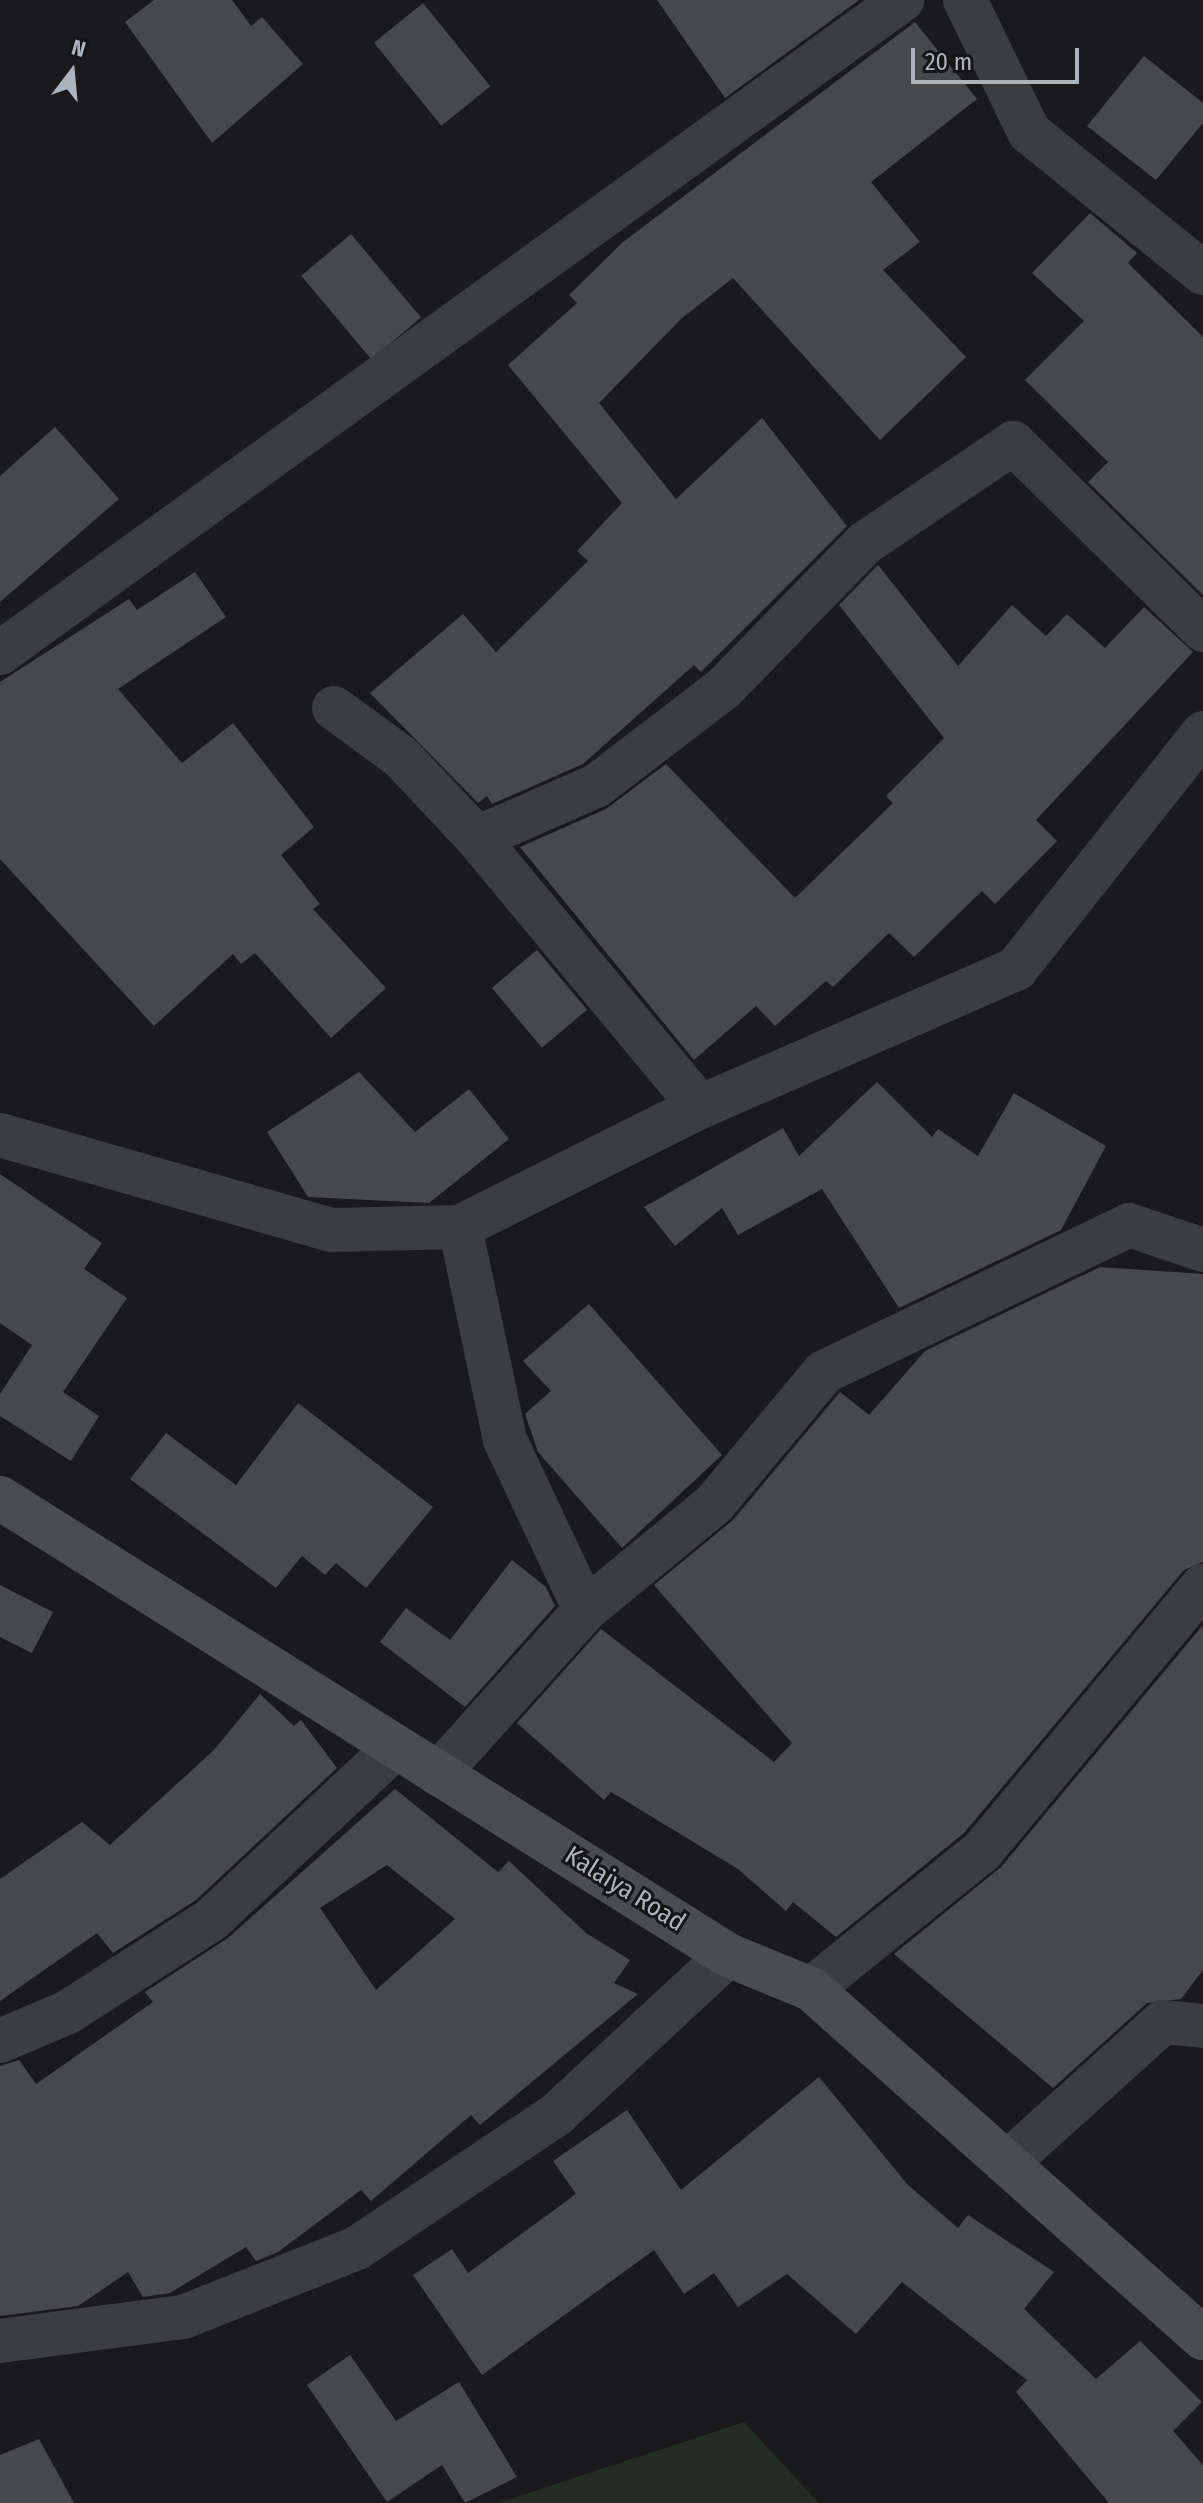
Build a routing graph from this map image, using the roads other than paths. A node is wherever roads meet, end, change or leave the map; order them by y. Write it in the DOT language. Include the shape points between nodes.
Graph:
graph roads {
  1 [pos="902,0"];
  2 [pos="965,0"];
  3 [pos="1203,273"];
  4 [pos="1203,630"];
  5 [pos="0,653"];
  6 [pos="334,708"];
  7 [pos="1203,733"];
  8 [pos="477,838"];
  9 [pos="700,1107"];
  10 [pos="0,1135"];
  11 [pos="460,1227"];
  12 [pos="1203,1250"];
  13 [pos="0,1498"];
  14 [pos="1203,1586"];
  15 [pos="585,1610"];
  16 [pos="395,1748"];
  17 [pos="438,1774"];
  18 [pos="728,1955"];
  19 [pos="811,1989"];
  20 [pos="1203,2026"];
  21 [pos="0,2041"];
  22 [pos="1008,2162"];
  23 [pos="1203,2338"];
  24 [pos="0,2341"];
  1 -- 5 [label="street"];
  2 -- 3 [label="street" via="1029,132"];
  4 -- 8 [label="street" via="1013,443 865,543 723,689 596,786"];
  6 -- 8 [label="street" via="401,757"];
  7 -- 9 [label="street" via="1016,969"];
  8 -- 9 [label="street"];
  9 -- 11 [label="street"];
  10 -- 11 [label="street" via="331,1230"];
  11 -- 15 [label="street" via="505,1440"];
  12 -- 15 [label="street" via="1129,1225 824,1372 714,1504"];
  13 -- 16 [label="main road, Kalaiya Road"];
  14 -- 19 [label="street" via="982,1851"];
  15 -- 17 [label="street"];
  16 -- 17 [label="main road, Kalaiya Road"];
  16 -- 21 [label="street" via="211,1920 68,2012"];
  17 -- 18 [label="main road, Kalaiya Road"];
  18 -- 19 [label="main road, Kalaiya Road"];
  18 -- 24 [label="street" via="557,2114 357,2248 183,2317"];
  19 -- 22 [label="main road, Kalaiya Road"];
  20 -- 22 [label="street" via="1163,2022"];
  22 -- 23 [label="main road, Kalaiya Road"];
}
